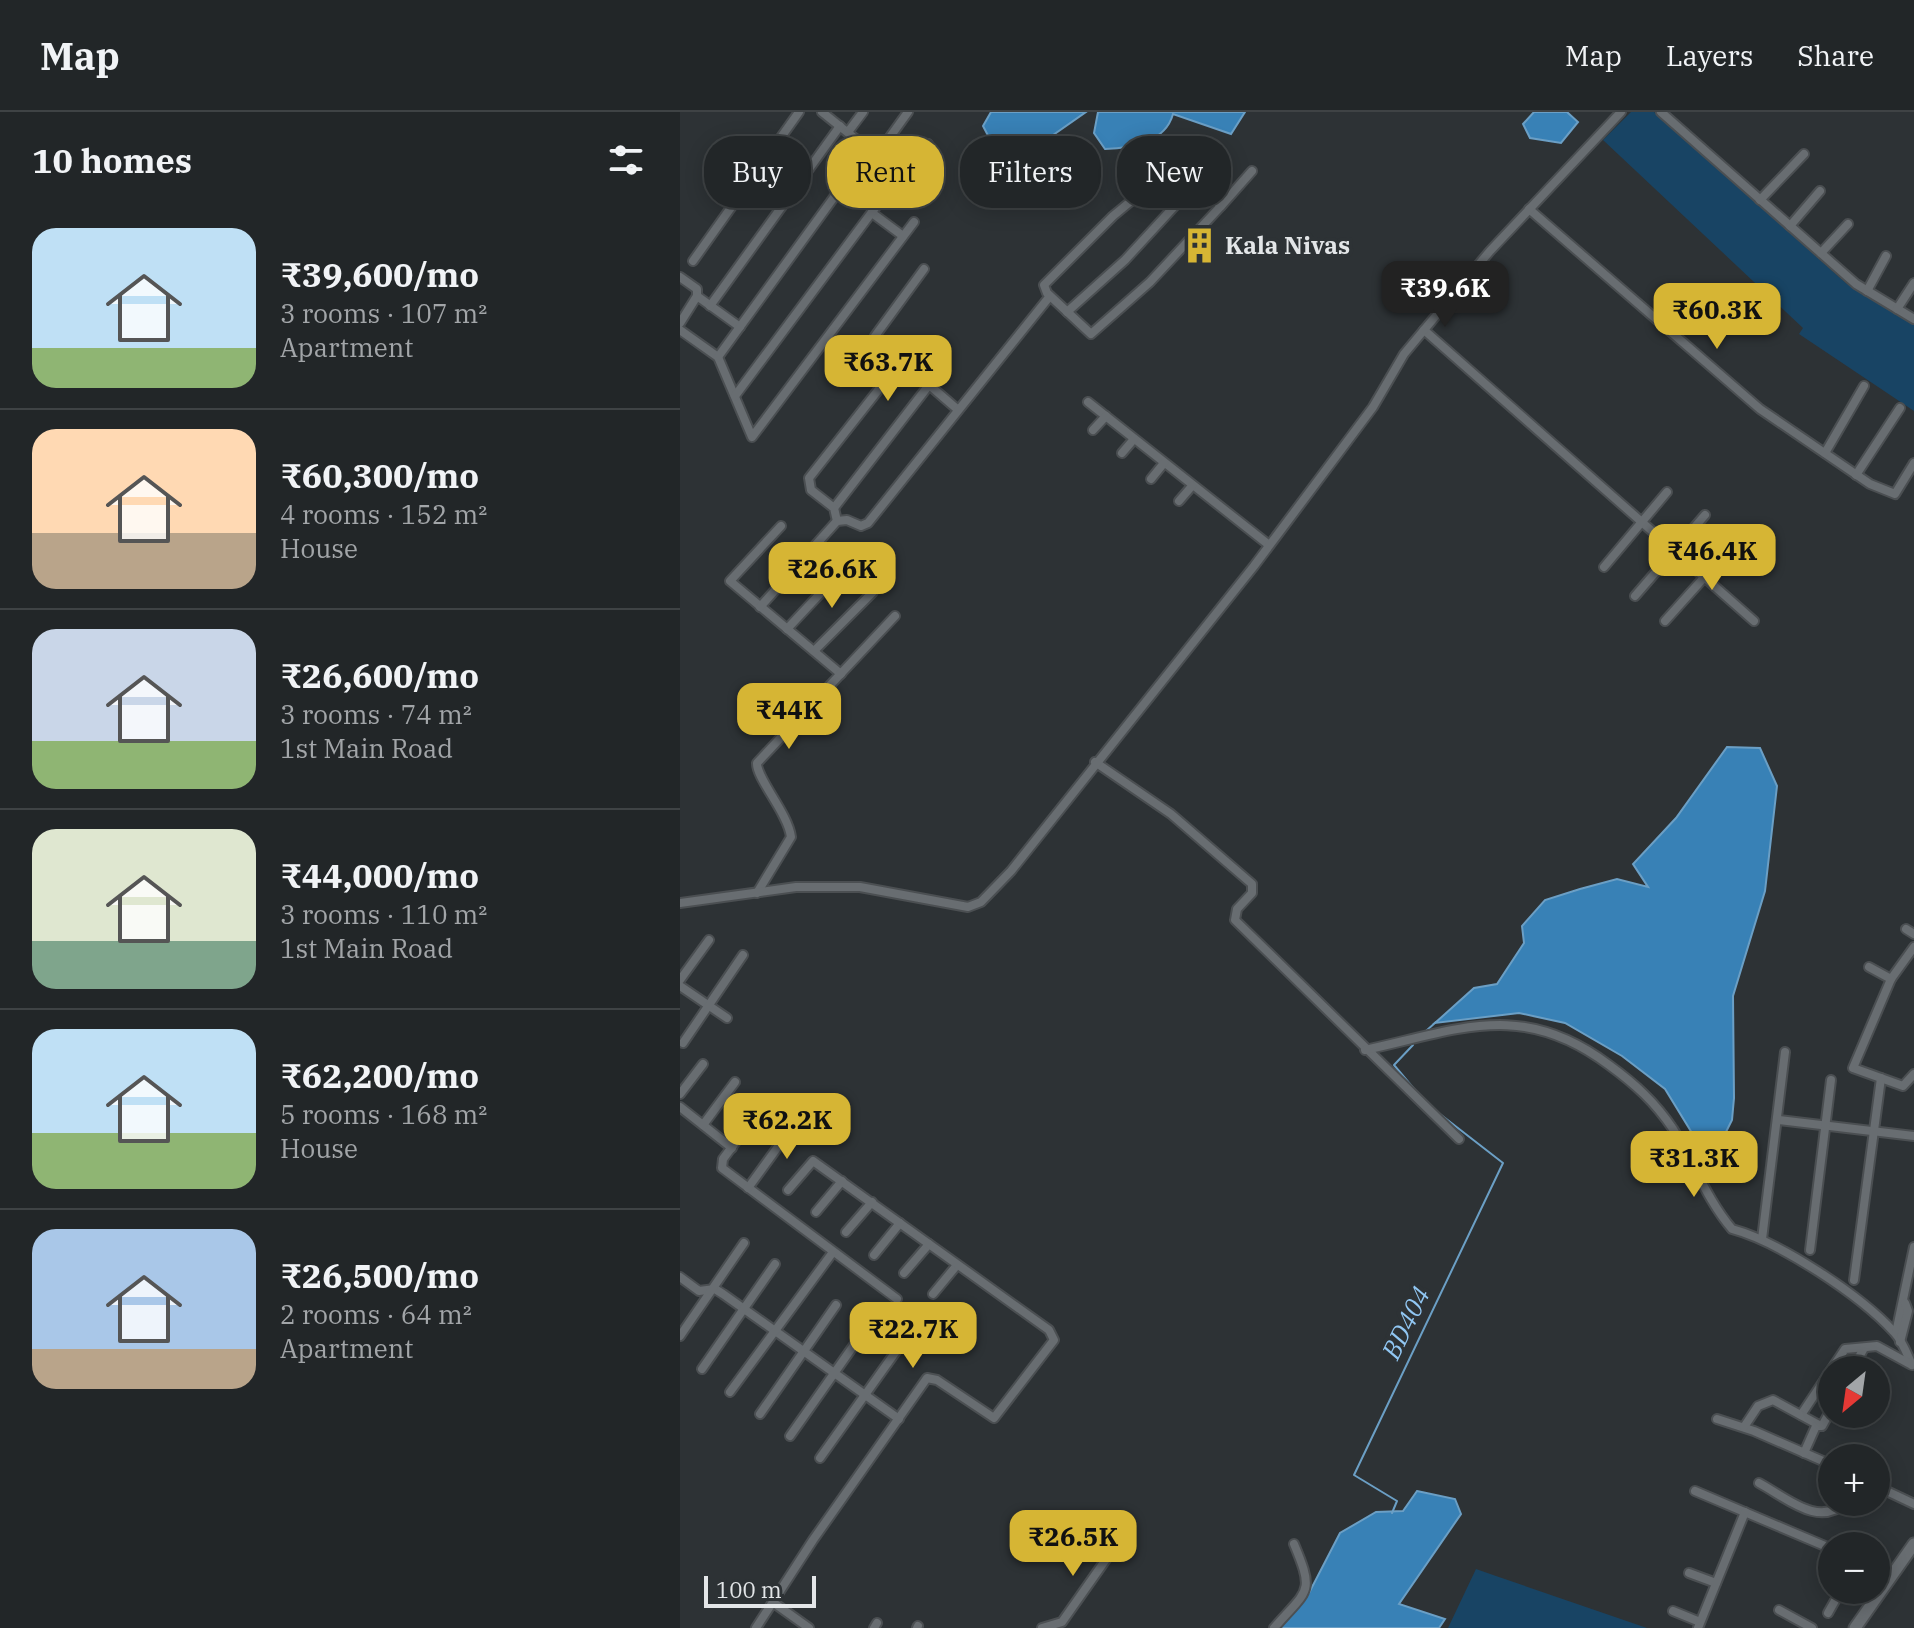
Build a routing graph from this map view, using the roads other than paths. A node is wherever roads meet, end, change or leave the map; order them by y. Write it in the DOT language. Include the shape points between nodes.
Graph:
graph roads {
  1 [pos="799,112"];
  2 [pos="822,112"];
  3 [pos="863,112"];
  4 [pos="908,112"];
  5 [pos="1621,112"];
  6 [pos="1661,112"];
  7 [pos="840,126"];
  8 [pos="848,132"];
  9 [pos="782,136"];
  10 [pos="853,136"];
  11 [pos="891,136"];
  12 [pos="1804,154"];
  13 [pos="811,165"];
  14 [pos="1252,171"];
  15 [pos="1820,191"];
  16 [pos="1231,195"];
  17 [pos="1760,200"];
  18 [pos="827,207"];
  19 [pos="731,208"];
  20 [pos="780,208"];
  21 [pos="875,208"];
  22 [pos="1123,208"];
  23 [pos="1173,208"];
  24 [pos="1219,208"];
  25 [pos="1529,209"];
  26 [pos="872,213"];
  27 [pos="914,222"];
  28 [pos="1848,224"];
  29 [pos="1790,226"];
  30 [pos="903,236"];
  31 [pos="1821,253"];
  32 [pos="1886,256"];
  33 [pos="693,261"];
  34 [pos="924,269"];
  35 [pos="680,277"];
  36 [pos="1914,283"];
  37 [pos="1867,291"];
  38 [pos="697,296"];
  39 [pos="1050,296"];
  40 [pos="710,306"];
  41 [pos="1897,309"];
  42 [pos="1067,312"];
  43 [pos="1914,319"];
  44 [pos="680,323"];
  45 [pos="740,327"];
  46 [pos="680,330"];
  47 [pos="1424,330"];
  48 [pos="718,357"];
  49 [pos="895,364"];
  50 [pos="929,385"];
  51 [pos="1864,386"];
  52 [pos="735,396"];
  53 [pos="1088,402"];
  54 [pos="1900,408"];
  55 [pos="957,409"];
  56 [pos="1106,416"];
  57 [pos="1093,430"];
  58 [pos="1134,439"];
  59 [pos="1122,453"];
  60 [pos="1825,453"];
  61 [pos="1164,463"];
  62 [pos="1914,463"];
  63 [pos="1856,475"];
  64 [pos="1151,479"];
  65 [pos="1192,486"];
  66 [pos="1667,492"];
  67 [pos="1179,501"];
  68 [pos="834,508"];
  69 [pos="1705,515"];
  70 [pos="837,521"];
  71 [pos="1642,522"];
  72 [pos="781,526"];
  73 [pos="1736,542"];
  74 [pos="1269,545"];
  75 [pos="1674,551"];
  76 [pos="845,567"];
  77 [pos="1604,567"];
  78 [pos="1704,577"];
  79 [pos="873,592"];
  80 [pos="1635,596"];
  81 [pos="760,607"];
  82 [pos="895,616"];
  83 [pos="1665,621"];
  84 [pos="1754,621"];
  85 [pos="787,629"];
  86 [pos="814,651"];
  87 [pos="841,674"];
  88 [pos="1095,762"];
  89 [pos="757,893"];
  90 [pos="680,903"];
  91 [pos="709,940"];
  92 [pos="1914,947"];
  93 [pos="743,955"];
  94 [pos="1869,967"];
  95 [pos="1891,979"];
  96 [pos="680,983"];
  97 [pos="708,1006"];
  98 [pos="727,1018"];
  99 [pos="683,1043"];
  100 [pos="1365,1050"];
  101 [pos="1785,1052"];
  102 [pos="703,1064"];
  103 [pos="1914,1074"];
  104 [pos="1881,1078"];
  105 [pos="1831,1080"];
  106 [pos="735,1082"];
  107 [pos="680,1094"];
  108 [pos="767,1100"];
  109 [pos="680,1107"];
  110 [pos="801,1115"];
  111 [pos="1779,1120"];
  112 [pos="703,1125"];
  113 [pos="1827,1125"];
  114 [pos="1873,1130"];
  115 [pos="1914,1136"];
  116 [pos="1459,1139"];
  117 [pos="732,1148"];
  118 [pos="842,1181"];
  119 [pos="748,1188"];
  120 [pos="788,1190"];
  121 [pos="872,1202"];
  122 [pos="816,1212"];
  123 [pos="900,1223"];
  124 [pos="846,1232"];
  125 [pos="1762,1239"];
  126 [pos="744,1243"];
  127 [pos="929,1244"];
  128 [pos="1914,1247"];
  129 [pos="1810,1250"];
  130 [pos="833,1252"];
  131 [pos="874,1255"];
  132 [pos="775,1264"];
  133 [pos="957,1265"];
  134 [pos="904,1273"];
  135 [pos="680,1277"];
  136 [pos="1854,1280"];
  137 [pos="712,1290"];
  138 [pos="933,1294"];
  139 [pos="897,1299"];
  140 [pos="1905,1302"];
  141 [pos="836,1305"];
  142 [pos="743,1309"];
  143 [pos="866,1328"];
  144 [pos="773,1330"];
  145 [pos="1896,1333"];
  146 [pos="680,1336"];
  147 [pos="1900,1342"];
  148 [pos="1864,1348"];
  149 [pos="897,1350"];
  150 [pos="804,1352"];
  151 [pos="1860,1356"];
  152 [pos="1913,1364"];
  153 [pos="702,1369"];
  154 [pos="834,1374"];
  155 [pos="730,1392"];
  156 [pos="864,1396"];
  157 [pos="760,1414"];
  158 [pos="1801,1415"];
  159 [pos="899,1419"];
  160 [pos="1717,1419"];
  161 [pos="1818,1424"];
  162 [pos="1744,1427"];
  163 [pos="1818,1427"];
  164 [pos="790,1436"];
  165 [pos="1804,1453"];
  166 [pos="820,1458"];
  167 [pos="1818,1459"];
  168 [pos="1759,1483"];
  169 [pos="1695,1491"];
  170 [pos="1890,1493"];
  171 [pos="1914,1504"];
  172 [pos="1745,1512"];
  173 [pos="1818,1513"];
  174 [pos="1121,1538"];
  175 [pos="1818,1543"];
  176 [pos="1294,1544"];
  177 [pos="1914,1544"];
  178 [pos="1689,1573"];
  179 [pos="1891,1576"];
  180 [pos="1716,1583"];
  181 [pos="774,1603"];
  182 [pos="1833,1604"];
  183 [pos="1779,1610"];
  184 [pos="1673,1611"];
  185 [pos="1828,1613"];
  186 [pos="1699,1625"];
  187 [pos="1861,1626"];
  188 [pos="756,1628"];
  189 [pos="809,1628"];
  190 [pos="1042,1628"];
  191 [pos="1274,1628"];
  192 [pos="1812,1628"];
  1 -- 9 [label="street"];
  2 -- 7 [label="street"];
  3 -- 8 [label="street"];
  4 -- 11 [label="street"];
  5 -- 25 [label="street"];
  6 -- 17 [label="street"];
  7 -- 8 [label="street"];
  7 -- 13 [label="street"];
  8 -- 10 [label="street"];
  12 -- 17 [label="street"];
  14 -- 16 [label="street"];
  15 -- 29 [label="street"];
  17 -- 29 [label="street"];
  18 -- 45 [label="street"];
  19 -- 33 [label="street"];
  20 -- 40 [label="street"];
  21 -- 26 [label="street"];
  22 -- 39 [label="street" via="1044,285"];
  23 -- 42 [label="street"];
  24 -- 42 [label="street" via="1098,331 1088,332"];
  25 -- 47 [label="street"];
  25 -- 60 [label="street" via="1760,409"];
  26 -- 30 [label="street"];
  26 -- 52 [label="street"];
  27 -- 30 [label="street"];
  28 -- 31 [label="street"];
  29 -- 31 [label="street"];
  30 -- 52 [label="street" via="752,437"];
  31 -- 37 [label="street"];
  32 -- 37 [label="street"];
  34 -- 49 [label="street" via="875,336"];
  35 -- 38 [label="street" via="697,289"];
  36 -- 41 [label="street"];
  37 -- 41 [label="street"];
  38 -- 40 [label="street"];
  38 -- 44 [label="street"];
  39 -- 42 [label="street"];
  39 -- 55 [label="street"];
  40 -- 45 [label="street"];
  41 -- 43 [label="street"];
  45 -- 48 [label="street"];
  46 -- 48 [label="street"];
  47 -- 71 [label="street"];
  47 -- 74 [label="street"];
  48 -- 52 [label="street"];
  49 -- 50 [label="street" via="906,365"];
  49 -- 68 [label="street" via="809,478 811,490"];
  50 -- 55 [label="street"];
  50 -- 68 [label="street"];
  51 -- 60 [label="street"];
  53 -- 56 [label="street"];
  54 -- 63 [label="street"];
  55 -- 70 [label="street" via="868,523"];
  56 -- 57 [label="street"];
  56 -- 58 [label="street"];
  58 -- 59 [label="street"];
  58 -- 61 [label="street"];
  60 -- 63 [label="street"];
  61 -- 64 [label="street"];
  61 -- 65 [label="street"];
  62 -- 63 [label="street" via="1895,494"];
  65 -- 67 [label="street"];
  65 -- 74 [label="street"];
  66 -- 71 [label="street"];
  68 -- 70 [label="street"];
  69 -- 75 [label="street"];
  70 -- 81 [label="street"];
  71 -- 75 [label="street"];
  71 -- 77 [label="street"];
  72 -- 81 [label="street" via="730,581"];
  73 -- 78 [label="street"];
  74 -- 88 [label="street"];
  75 -- 78 [label="street"];
  75 -- 80 [label="street"];
  76 -- 85 [label="street"];
  78 -- 83 [label="street"];
  78 -- 84 [label="street"];
  79 -- 86 [label="street"];
  81 -- 85 [label="street"];
  82 -- 87 [label="street"];
  85 -- 86 [label="street"];
  86 -- 87 [label="street"];
  87 -- 89 [label="street" via="757,763 791,837"];
  88 -- 89 [label="street" via="1011,871 976,905 860,887"];
  88 -- 100 [label="street" via="1171,814 1252,884 1235,920"];
  89 -- 90 [label="street"];
  91 -- 96 [label="street"];
  92 -- 95 [label="street"];
  93 -- 97 [label="street"];
  94 -- 95 [label="street"];
  95 -- 104 [label="street" via="1853,1068"];
  96 -- 97 [label="street"];
  97 -- 98 [label="street"];
  97 -- 99 [label="street"];
  100 -- 116 [label="street"];
  100 -- 125 [label="street" via="1479,1025 1517,1023 1549,1030 1596,1055 1646,1092 1723,1218 1732,1229"];
  101 -- 111 [label="street"];
  102 -- 107 [label="street"];
  103 -- 104 [label="street" via="1903,1086"];
  104 -- 114 [label="street"];
  105 -- 113 [label="street"];
  106 -- 112 [label="street"];
  108 -- 117 [label="street"];
  109 -- 112 [label="street"];
  110 -- 119 [label="street"];
  111 -- 113 [label="street"];
  111 -- 125 [label="street"];
  112 -- 117 [label="street"];
  113 -- 114 [label="street"];
  113 -- 129 [label="street"];
  114 -- 115 [label="street"];
  114 -- 136 [label="street"];
  117 -- 119 [label="street" via="722,1168"];
  118 -- 120 [label="street" via="813,1161"];
  118 -- 121 [label="street"];
  118 -- 122 [label="street"];
  119 -- 130 [label="street"];
  121 -- 123 [label="street"];
  121 -- 124 [label="street"];
  123 -- 127 [label="street"];
  123 -- 131 [label="street"];
  125 -- 145 [label="street" via="1837,1286"];
  126 -- 137 [label="street"];
  127 -- 133 [label="street"];
  127 -- 134 [label="street"];
  128 -- 140 [label="street"];
  130 -- 139 [label="street"];
  130 -- 144 [label="street"];
  132 -- 142 [label="street"];
  133 -- 138 [label="street"];
  133 -- 159 [label="street" via="1049,1330 1054,1340 994,1418 930,1377"];
  135 -- 137 [label="street" via="699,1291"];
  137 -- 142 [label="street"];
  137 -- 146 [label="street"];
  140 -- 145 [label="street"];
  140 -- 147 [label="street" via="1908,1311"];
  141 -- 150 [label="street"];
  142 -- 144 [label="street"];
  142 -- 153 [label="street"];
  143 -- 154 [label="street"];
  144 -- 150 [label="street"];
  144 -- 155 [label="street"];
  145 -- 147 [label="street"];
  147 -- 152 [label="street"];
  148 -- 151 [label="street"];
  148 -- 152 [label="street" via="1877,1346"];
  148 -- 158 [label="street" via="1845,1349"];
  149 -- 156 [label="street"];
  150 -- 154 [label="street"];
  150 -- 157 [label="street"];
  154 -- 156 [label="street"];
  154 -- 164 [label="street"];
  156 -- 159 [label="street"];
  156 -- 166 [label="street"];
  158 -- 161 [label="street"];
  158 -- 162 [label="street" via="1773,1400 1758,1406"];
  159 -- 181 [label="street"];
  160 -- 162 [label="street"];
  162 -- 165 [label="street"];
  163 -- 165 [label="street"];
  165 -- 167 [label="street"];
  168 -- 173 [label="street"];
  169 -- 172 [label="street"];
  170 -- 171 [label="street"];
  172 -- 175 [label="street"];
  172 -- 180 [label="street"];
  174 -- 190 [label="street" via="1062,1622"];
  176 -- 191 [label="street" via="1308,1578 1307,1591"];
  177 -- 179 [label="street"];
  178 -- 180 [label="street"];
  179 -- 187 [label="street"];
  180 -- 186 [label="street"];
  181 -- 188 [label="street"];
  181 -- 189 [label="street"];
  182 -- 185 [label="street"];
  183 -- 192 [label="street"];
  184 -- 186 [label="street"];
}
